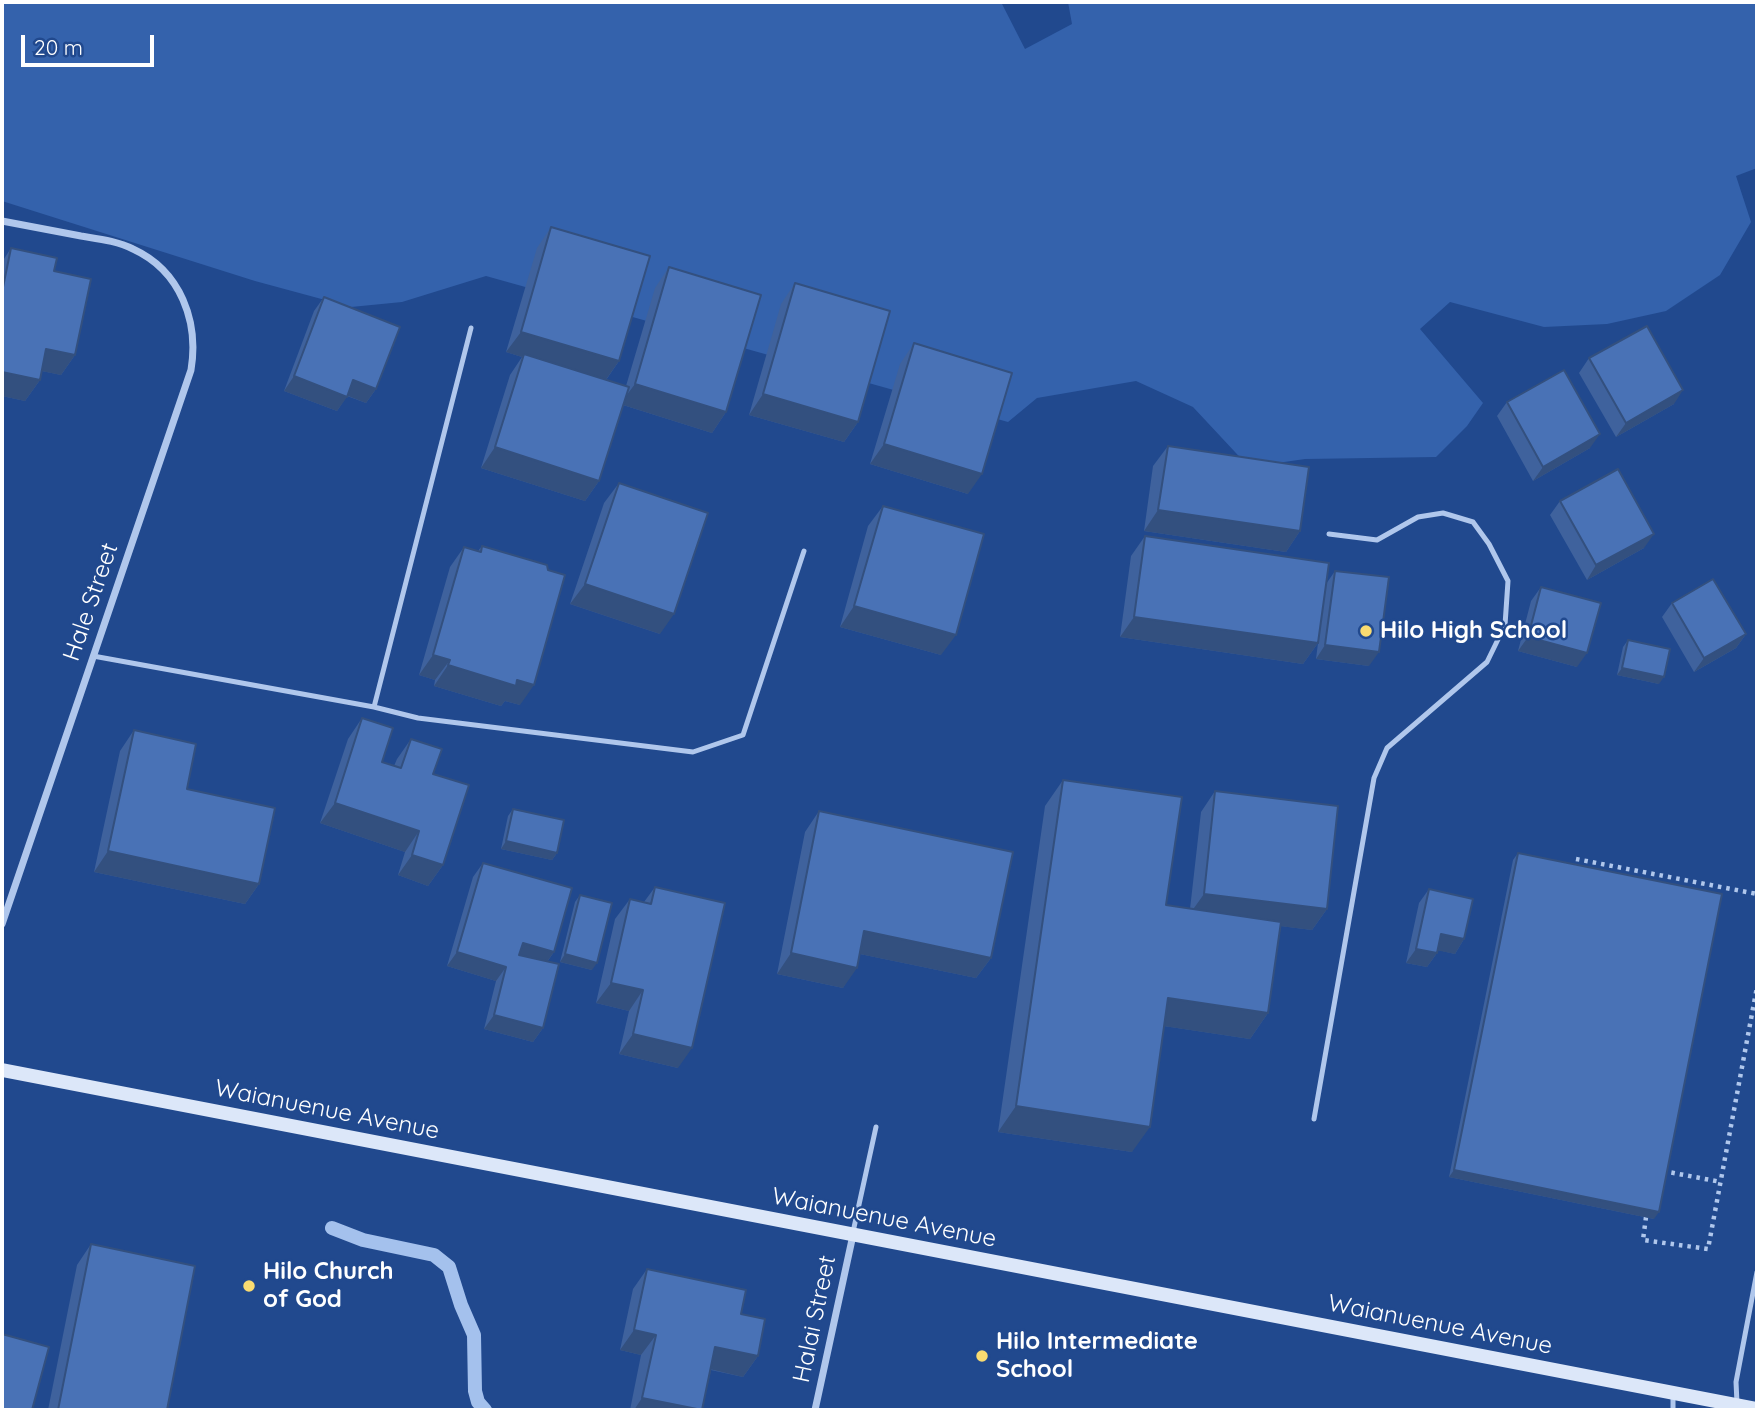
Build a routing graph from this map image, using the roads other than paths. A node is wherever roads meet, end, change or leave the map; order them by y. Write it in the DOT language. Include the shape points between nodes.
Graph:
graph roads {
  1 [pos="2,221"];
  2 [pos="471,328"];
  3 [pos="1329,534"];
  4 [pos="804,551"];
  5 [pos="93,656"];
  6 [pos="373,707"];
  7 [pos="2,924"];
  8 [pos="2,1070"];
  9 [pos="1314,1119"];
  10 [pos="876,1126"];
  11 [pos="853,1235"];
  12 [pos="1757,1272"];
  13 [pos="1673,1393"];
  14 [pos="1737,1405"];
  15 [pos="1757,1409"];
  16 [pos="815,1410"];
  17 [pos="1673,1410"];
  1 -- 5 [label="street, Hale Street" via="134,249 167,274 188,309 193,329 191,370"];
  2 -- 6 [label="lane"];
  3 -- 9 [label="lane" via="1377,540 1418,517 1443,513 1474,522 1508,581 1505,625 1487,662 1387,748 1374,778"];
  4 -- 6 [label="lane" via="743,735 693,752 418,718"];
  5 -- 6 [label="lane"];
  5 -- 7 [label="street, Hale Street"];
  8 -- 11 [label="main road, Waianuenue Avenue"];
  10 -- 11 [label="lane"];
  11 -- 13 [label="main road, Waianuenue Avenue"];
  11 -- 16 [label="street, Halai Street"];
  12 -- 14 [label="lane" via="1736,1382"];
  13 -- 14 [label="main road, Waianuenue Avenue"];
  13 -- 17 [label="lane"];
  14 -- 15 [label="main road, Waianuenue Avenue"];
}
